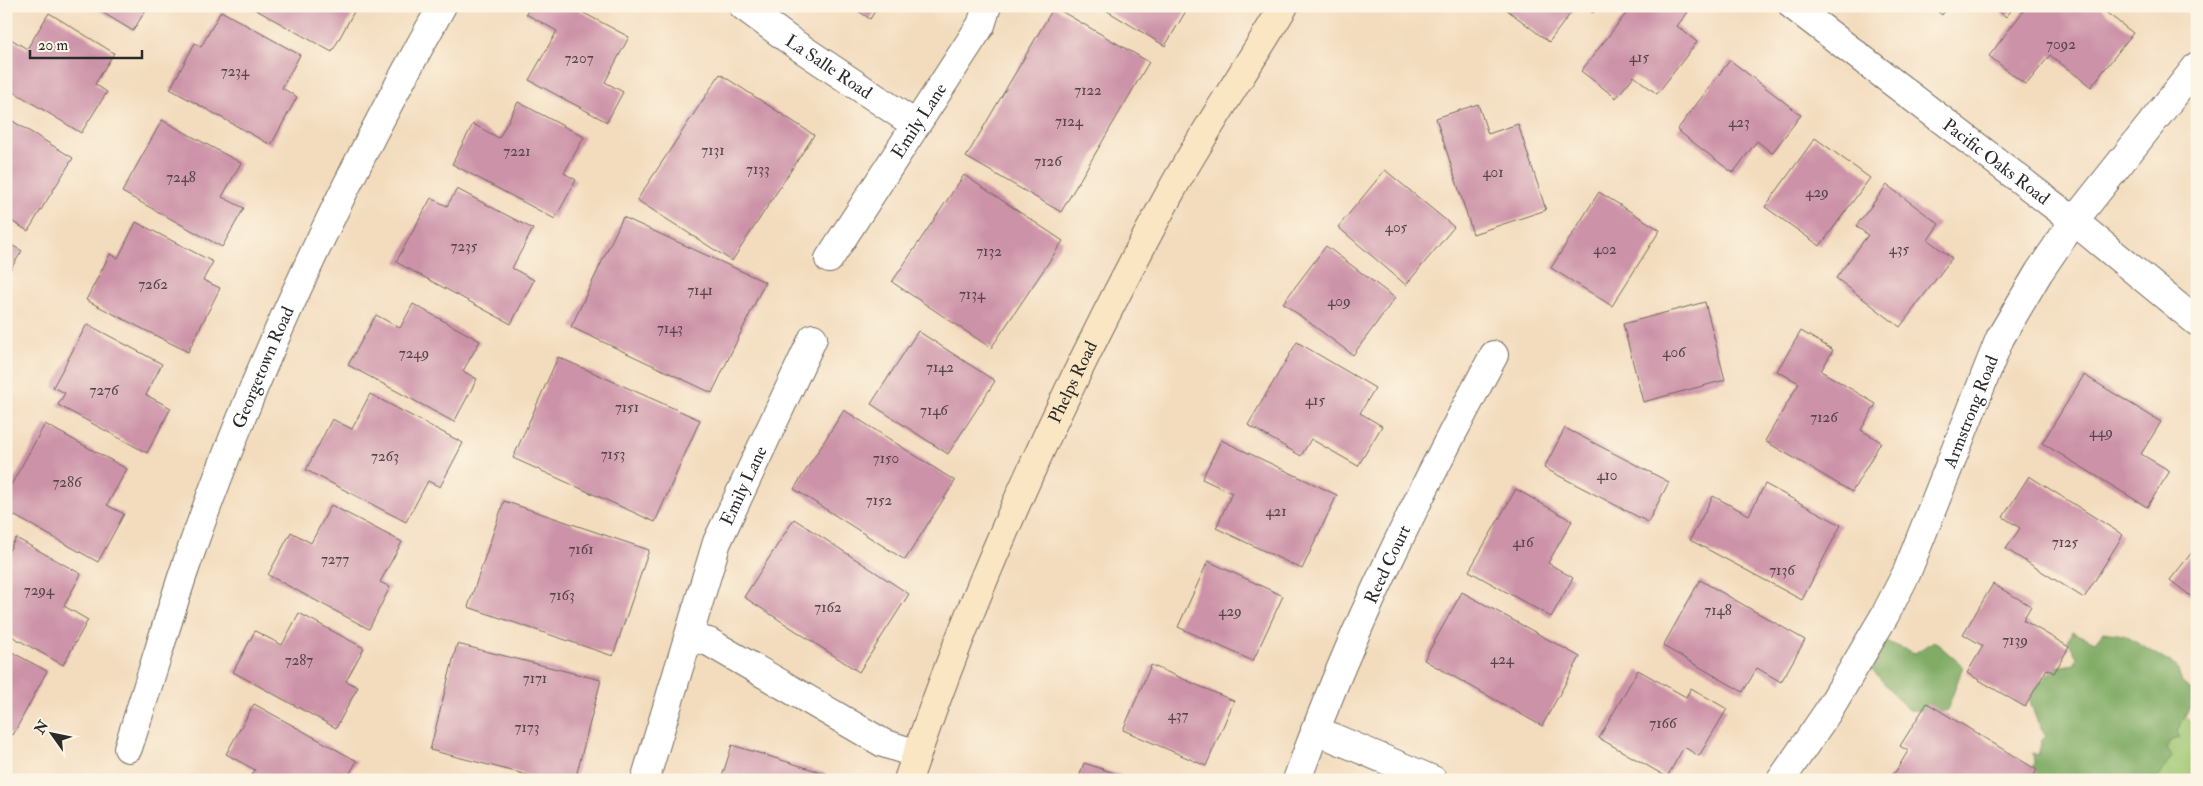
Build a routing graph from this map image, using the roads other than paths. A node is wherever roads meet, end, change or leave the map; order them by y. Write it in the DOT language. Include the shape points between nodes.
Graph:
graph roads {
  1 [pos="442,6"];
  2 [pos="743,6"];
  3 [pos="987,6"];
  4 [pos="1284,6"];
  5 [pos="1793,6"];
  6 [pos="2197,66"];
  7 [pos="916,125"];
  8 [pos="2074,221"];
  9 [pos="829,259"];
  10 [pos="2197,322"];
  11 [pos="813,338"];
  12 [pos="1494,355"];
  13 [pos="688,637"];
  14 [pos="1315,730"];
  15 [pos="128,748"];
  16 [pos="917,754"];
  17 [pos="645,780"];
  18 [pos="908,780"];
  19 [pos="1297,780"];
  20 [pos="1433,780"];
  21 [pos="1781,780"];
  1 -- 15 [label="street, Georgetown Road" via="357,164 270,351 183,573"];
  2 -- 7 [label="street, La Salle Road"];
  3 -- 7 [label="street, Emily Lane" via="981,25"];
  4 -- 16 [label="street, Phelps Road" via="1172,189 1081,362 1008,520"];
  5 -- 8 [label="street, Pacific Oaks Road"];
  6 -- 8 [label="street, Armstrong Road"];
  7 -- 9 [label="street, Emily Lane"];
  8 -- 10 [label="street, Pacific Oaks Road"];
  8 -- 21 [label="street, Armstrong Road" via="2000,338 1914,556 1885,615 1827,713"];
  11 -- 13 [label="street, Emily Lane" via="717,542"];
  12 -- 14 [label="street, Reed Court" via="1391,554"];
  13 -- 16 [label="street" via="708,642 883,743"];
  13 -- 17 [label="street, Emily Lane"];
  14 -- 19 [label="street, Reed Court"];
  14 -- 20 [label="street"];
  16 -- 18 [label="street, Phelps Road"];
}
